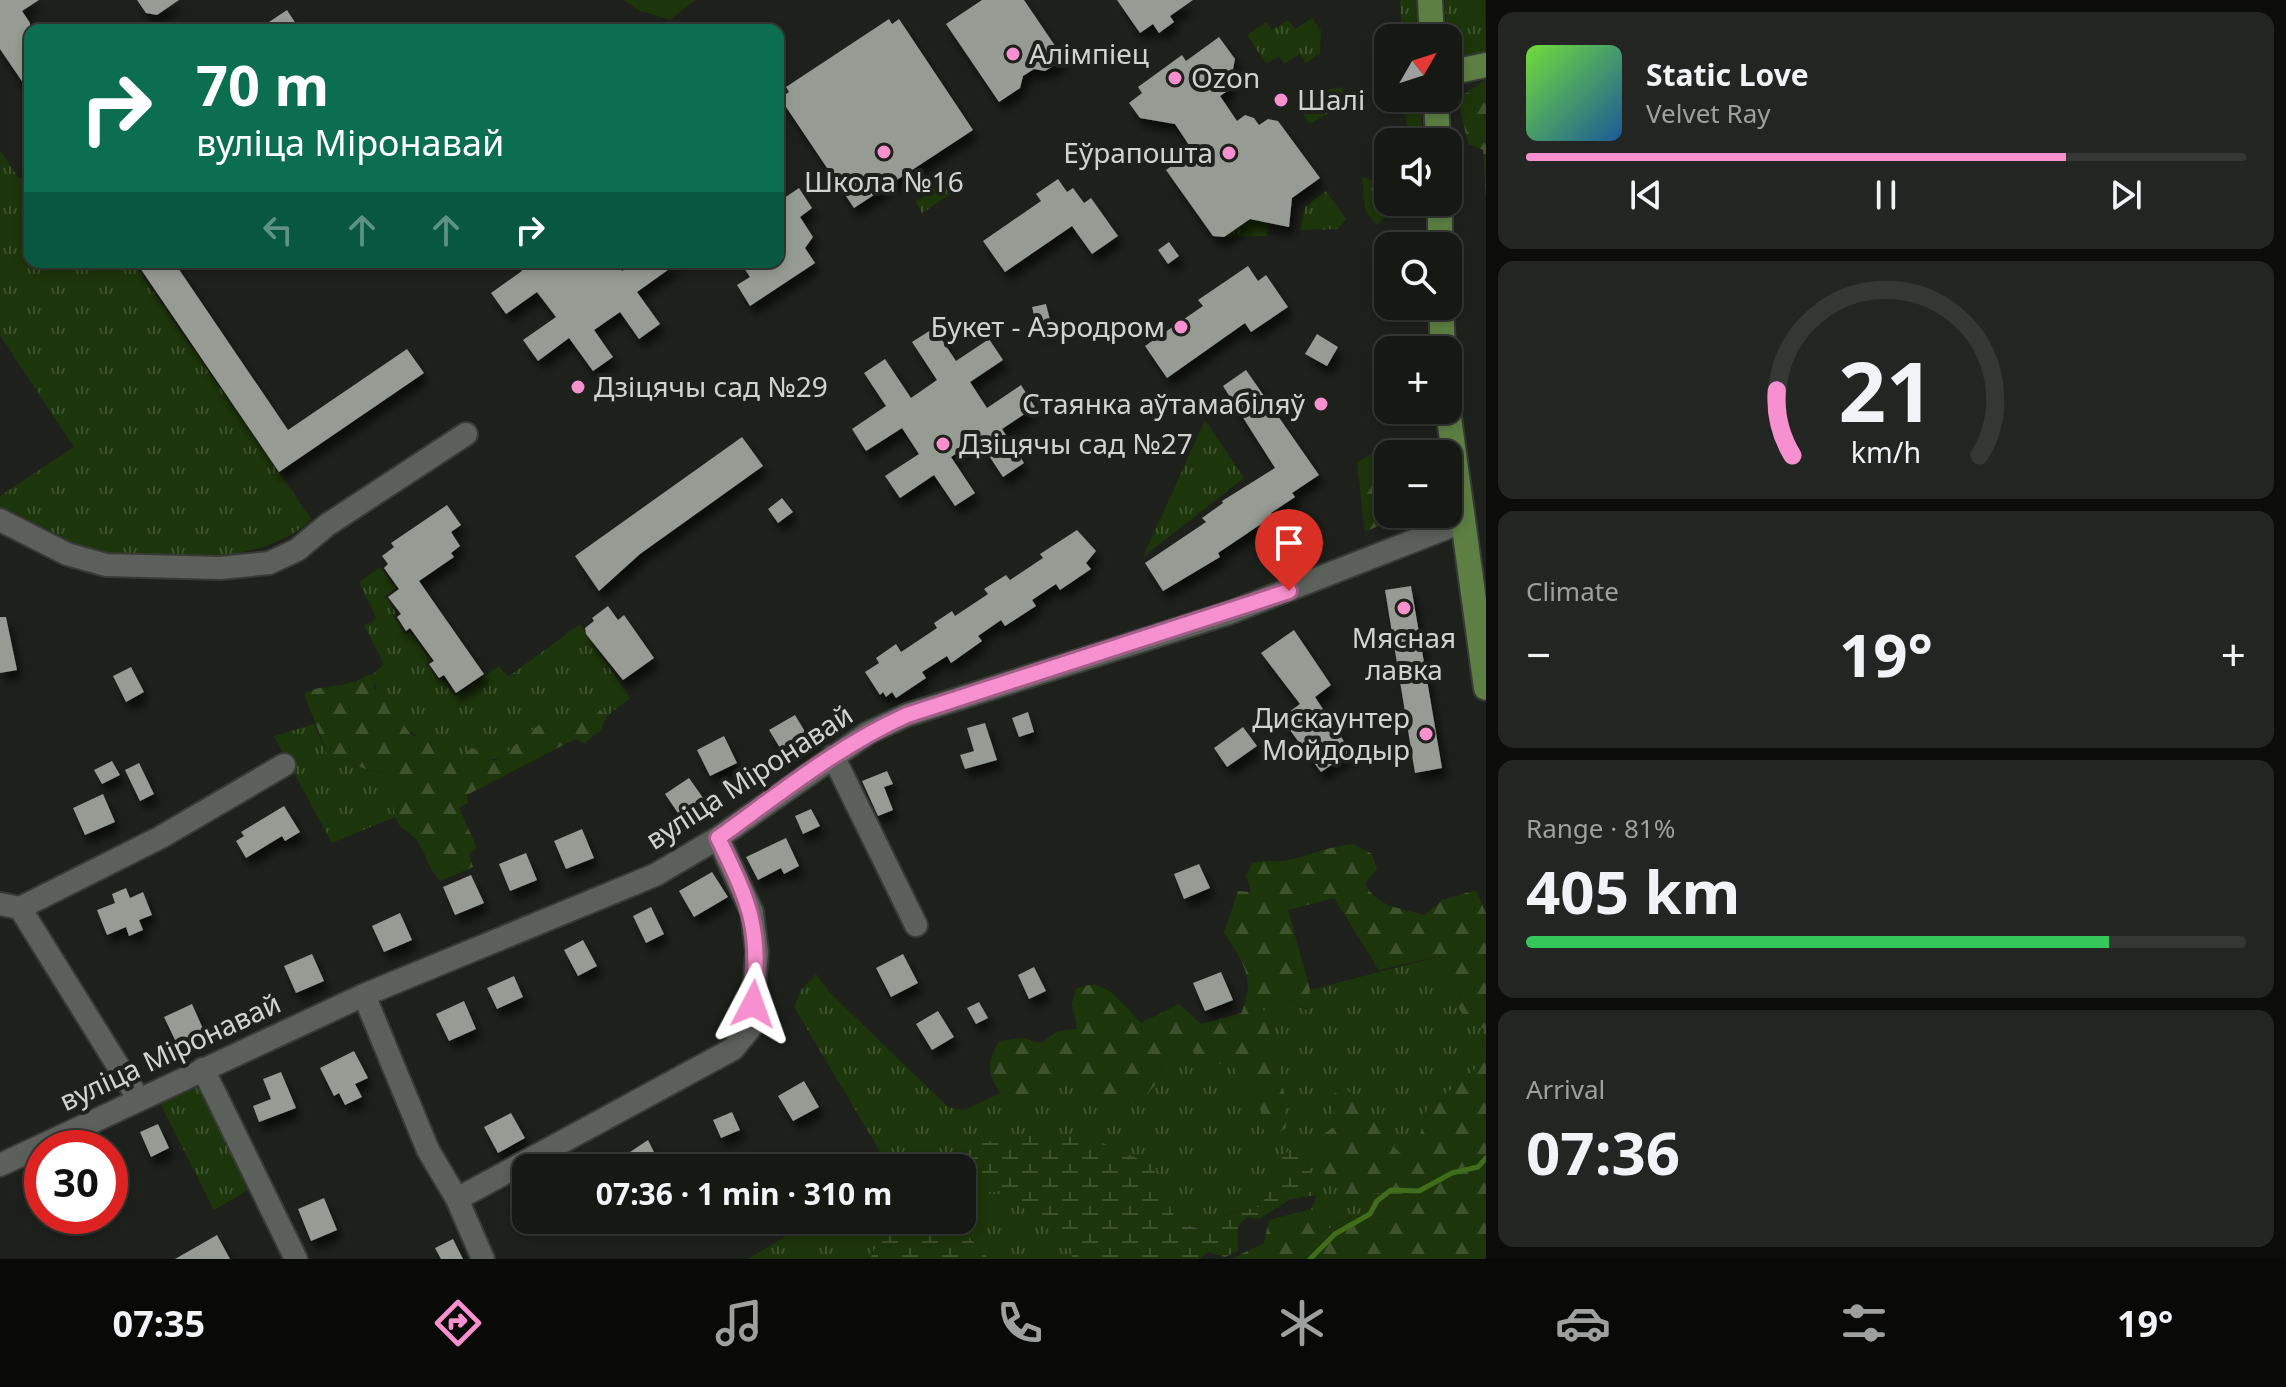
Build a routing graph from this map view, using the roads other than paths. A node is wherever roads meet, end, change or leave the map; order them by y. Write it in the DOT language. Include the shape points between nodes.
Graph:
graph roads {
  1 [pos="1430,0"];
  2 [pos="1431,24"];
  3 [pos="1486,65"];
  4 [pos="1462,70"];
  5 [pos="466,434"];
  6 [pos="0,520"];
  7 [pos="1462,522"];
  8 [pos="1447,528"];
  9 [pos="1486,688"];
  10 [pos="833,756"];
  11 [pos="284,765"];
  12 [pos="718,838"];
  13 [pos="10,906"];
  14 [pos="916,925"];
  15 [pos="364,995"];
  16 [pos="203,1069"];
  17 [pos="138,1098"];
  18 [pos="0,1165"];
  19 [pos="457,1199"];
  20 [pos="296,1259"];
  21 [pos="483,1259"];
  1 -- 2 [label="main road"];
  3 -- 4 [label="main road"];
  5 -- 6 [label="street" via="297,550 269,563 220,568 106,565 67,554"];
  7 -- 9 [label="main road"];
  8 -- 10 [label="street, вуліца Міронавай" via="1229,613 907,715"];
  10 -- 12 [label="street, вуліца Міронавай"];
  10 -- 14 [label="street"];
  11 -- 13 [label="street" via="161,837"];
  12 -- 15 [label="street, вуліца Міронавай" via="655,875"];
  12 -- 19 [label="street" via="752,912 757,952 751,1027 733,1049"];
  13 -- 17 [label="street"];
  15 -- 16 [label="street, вуліца Міронавай"];
  15 -- 19 [label="street" via="428,1150"];
  16 -- 17 [label="street, вуліца Міронавай"];
  16 -- 20 [label="street"];
  17 -- 18 [label="street, вуліца Міронавай"];
  19 -- 21 [label="street"];
}
